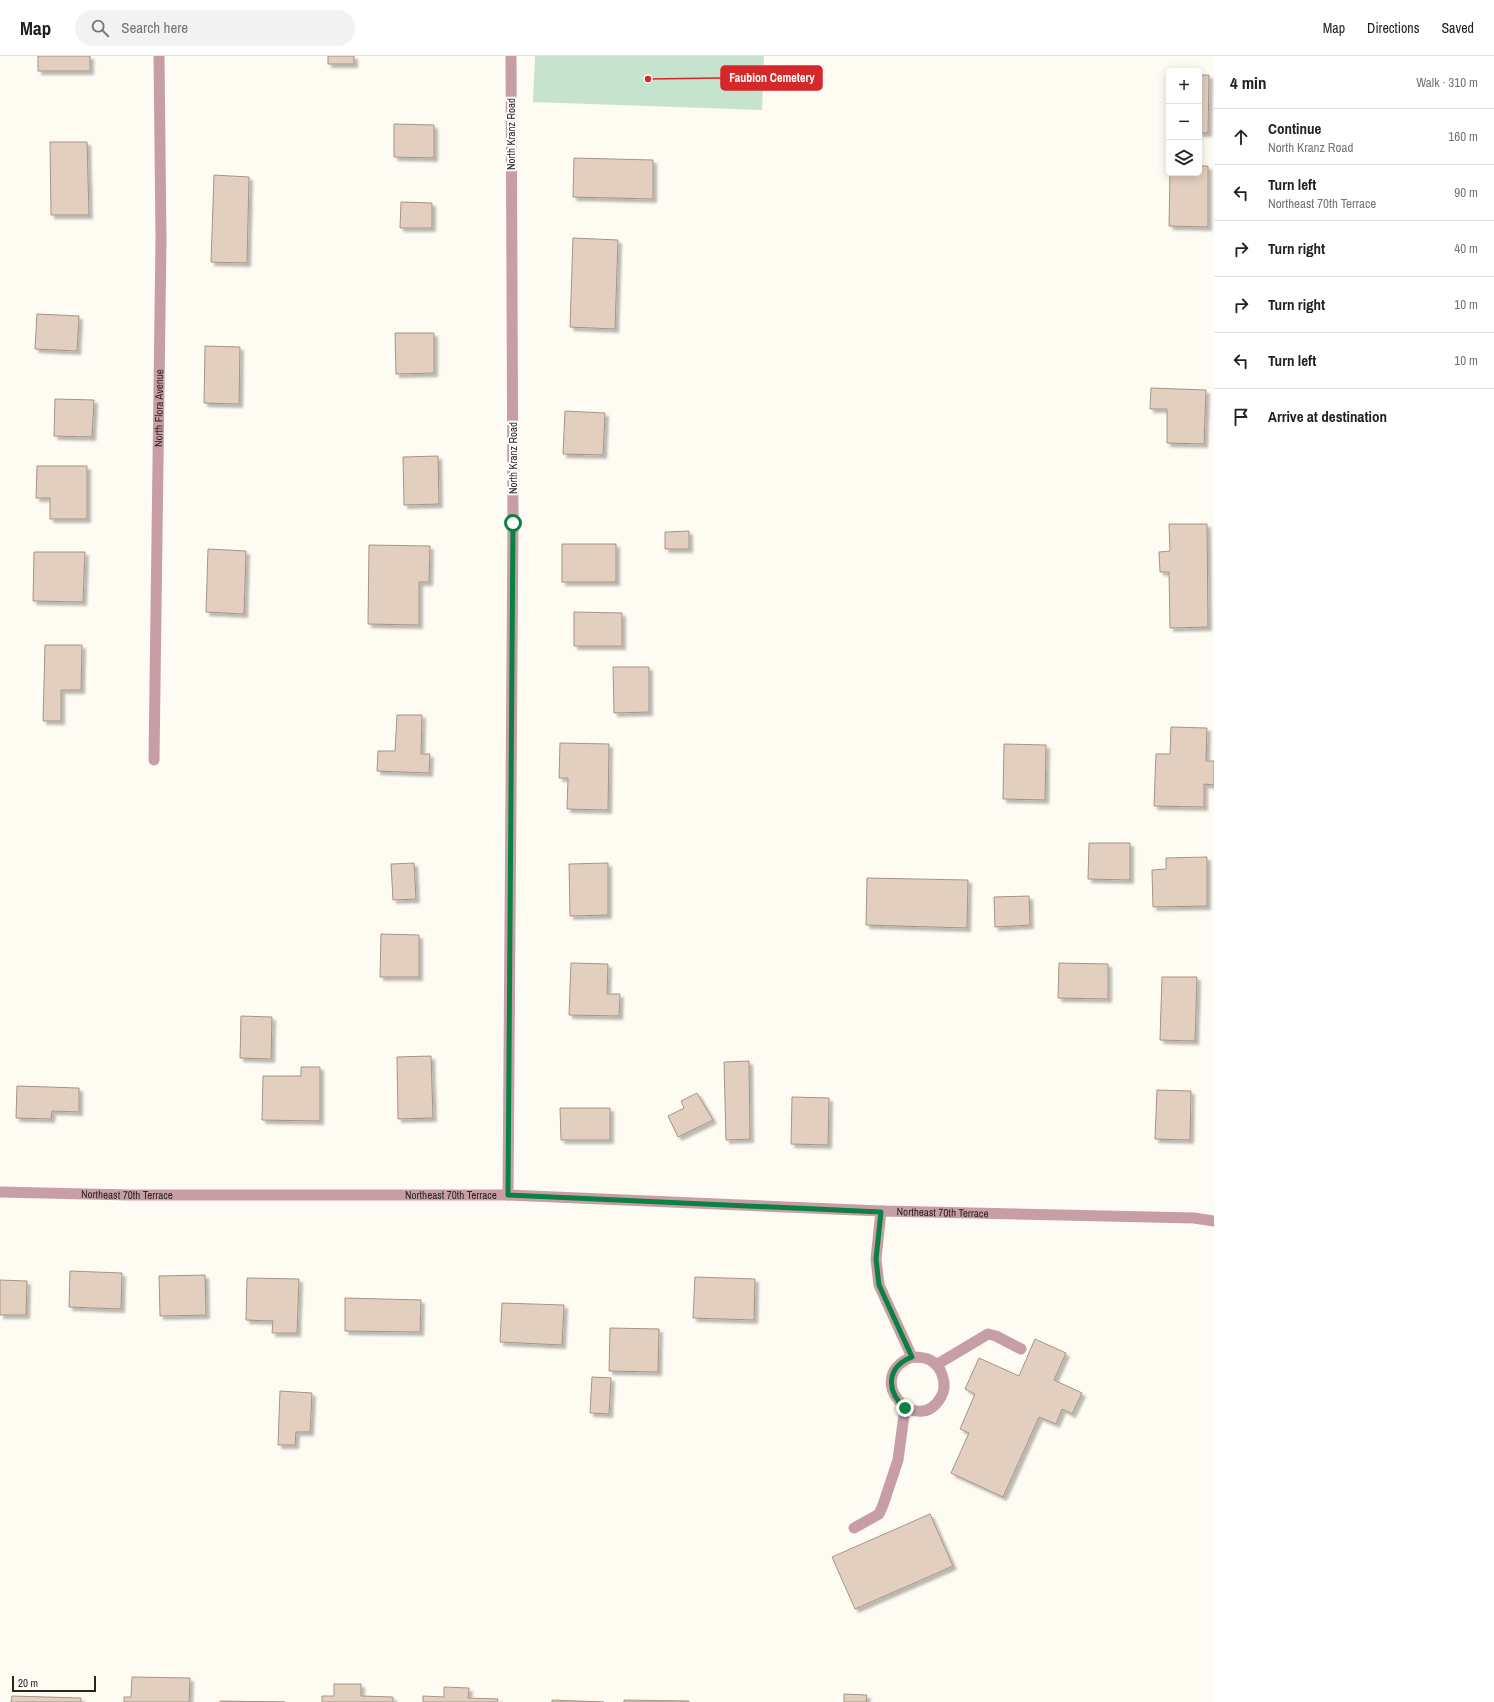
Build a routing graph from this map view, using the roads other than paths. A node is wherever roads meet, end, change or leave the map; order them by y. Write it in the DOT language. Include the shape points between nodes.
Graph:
graph roads {
  1 [pos="159,56"];
  2 [pos="511,56"];
  3 [pos="154,760"];
  4 [pos="0,1192"];
  5 [pos="508,1195"];
  6 [pos="881,1212"];
  7 [pos="1214,1221"];
  8 [pos="1021,1349"];
  9 [pos="912,1357"];
  10 [pos="936,1365"];
  11 [pos="905,1408"];
  12 [pos="854,1528"];
  1 -- 3 [label="street, North Flora Avenue" via="161,239"];
  2 -- 5 [label="street, North Kranz Road" via="513,530"];
  4 -- 5 [label="street, Northeast 70th Terrace" via="130,1195"];
  5 -- 6 [label="street, Northeast 70th Terrace"];
  6 -- 7 [label="street, Northeast 70th Terrace" via="1194,1218"];
  6 -- 9 [label="street" via="876,1259 879,1285"];
  8 -- 10 [label="street" via="988,1334"];
  9 -- 10 [label="street" via="930,1360"];
  9 -- 11 [label="street" via="896,1366 892,1376 892,1389 897,1400"];
  10 -- 11 [label="street" via="942,1374 943,1395 928,1410"];
  11 -- 12 [label="street" via="898,1460 883,1505 879,1514"];
}
